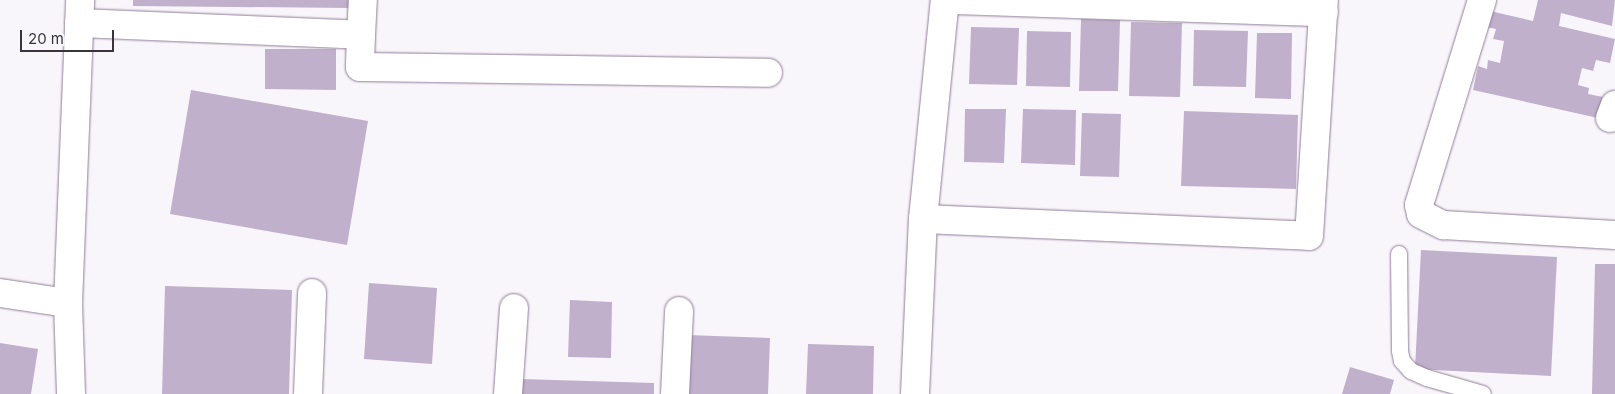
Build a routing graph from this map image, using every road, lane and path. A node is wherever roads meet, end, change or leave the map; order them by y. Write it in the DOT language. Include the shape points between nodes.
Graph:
graph roads {
  1 [pos="363,0"];
  2 [pos="945,0"];
  3 [pos="953,0"];
  4 [pos="1482,0"];
  5 [pos="1324,6"];
  6 [pos="79,12"];
  7 [pos="361,35"];
  8 [pos="768,74"];
  9 [pos="923,219"];
  10 [pos="1615,235"];
  11 [pos="1399,254"];
  12 [pos="0,293"];
  13 [pos="312,293"];
  14 [pos="68,304"];
  15 [pos="514,308"];
  16 [pos="679,311"];
  17 [pos="71,394"];
  18 [pos="308,394"];
  19 [pos="508,394"];
  20 [pos="676,394"];
  21 [pos="915,394"];
  22 [pos="1483,394"];
  1 -- 7 [label="street"];
  2 -- 9 [label="street"];
  3 -- 5 [label="street"];
  4 -- 10 [label="street" via="1419,204 1421,214 1443,225"];
  5 -- 9 [label="street" via="1308,236"];
  6 -- 7 [label="street"];
  6 -- 14 [label="street"];
  7 -- 8 [label="street" via="360,67"];
  9 -- 21 [label="street"];
  11 -- 22 [label="lane" via="1402,361 1411,371 1427,378"];
  12 -- 14 [label="street"];
  13 -- 18 [label="street"];
  14 -- 17 [label="street"];
  15 -- 19 [label="street"];
  16 -- 20 [label="street"];
}
